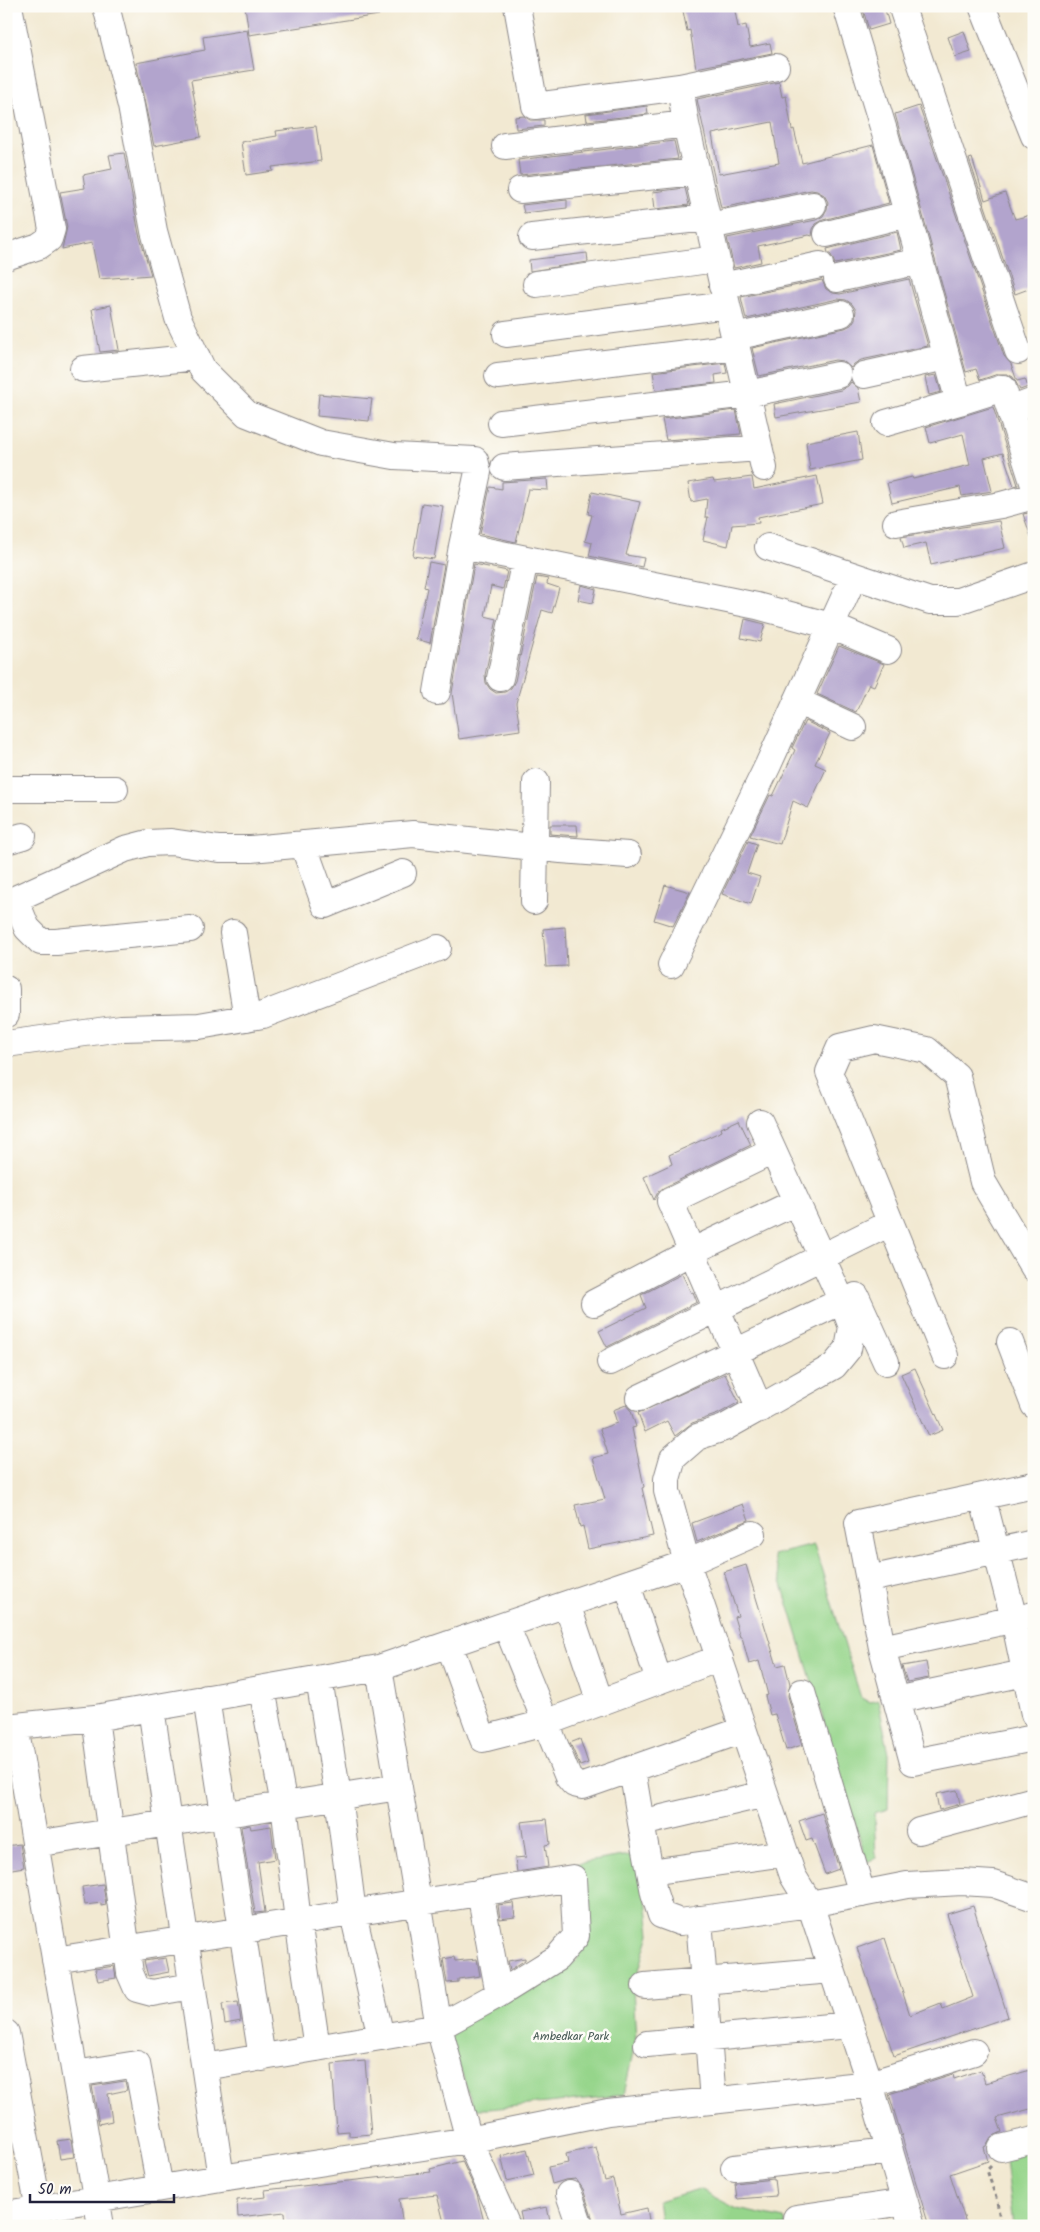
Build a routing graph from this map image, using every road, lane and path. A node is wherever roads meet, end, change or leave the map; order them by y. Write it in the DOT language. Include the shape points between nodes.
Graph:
graph roads {
  1 [pos="9,6"];
  2 [pos="106,6"];
  3 [pos="517,6"];
  4 [pos="846,6"];
  5 [pos="904,6"];
  6 [pos="982,6"];
  7 [pos="776,67"];
  8 [pos="680,87"];
  9 [pos="686,124"];
  10 [pos="1034,136"];
  11 [pos="505,146"];
  12 [pos="696,172"];
  13 [pos="520,190"];
  14 [pos="813,206"];
  15 [pos="907,214"];
  16 [pos="708,222"];
  17 [pos="827,234"];
  18 [pos="532,237"];
  19 [pos="6,257"];
  20 [pos="716,260"];
  21 [pos="920,261"];
  22 [pos="536,284"];
  23 [pos="724,296"];
  24 [pos="841,314"];
  25 [pos="506,334"];
  26 [pos="735,342"];
  27 [pos="1018,351"];
  28 [pos="197,357"];
  29 [pos="946,357"];
  30 [pos="83,369"];
  31 [pos="838,374"];
  32 [pos="864,375"];
  33 [pos="498,376"];
  34 [pos="747,394"];
  35 [pos="959,402"];
  36 [pos="1022,405"];
  37 [pos="501,423"];
  38 [pos="886,423"];
  39 [pos="504,467"];
  40 [pos="1034,485"];
  41 [pos="1034,496"];
  42 [pos="896,523"];
  43 [pos="462,546"];
  44 [pos="768,547"];
  45 [pos="525,560"];
  46 [pos="1034,575"];
  47 [pos="854,576"];
  48 [pos="831,626"];
  49 [pos="888,650"];
  50 [pos="500,678"];
  51 [pos="437,692"];
  52 [pos="797,701"];
  53 [pos="853,727"];
  54 [pos="536,782"];
  55 [pos="6,789"];
  56 [pos="115,790"];
  57 [pos="303,844"];
  58 [pos="534,846"];
  59 [pos="628,855"];
  60 [pos="403,873"];
  61 [pos="11,901"];
  62 [pos="534,901"];
  63 [pos="190,929"];
  64 [pos="232,933"];
  65 [pos="438,948"];
  66 [pos="671,966"];
  67 [pos="6,989"];
  68 [pos="6,1014"];
  69 [pos="247,1018"];
  70 [pos="8,1035"];
  71 [pos="760,1122"];
  72 [pos="773,1150"];
  73 [pos="796,1202"];
  74 [pos="890,1222"];
  75 [pos="693,1251"];
  76 [pos="828,1253"];
  77 [pos="1034,1269"];
  78 [pos="842,1301"];
  79 [pos="594,1303"];
  80 [pos="718,1310"];
  81 [pos="1010,1342"];
  82 [pos="736,1352"];
  83 [pos="944,1356"];
  84 [pos="610,1362"];
  85 [pos="886,1362"];
  86 [pos="638,1398"];
  87 [pos="1034,1405"];
  88 [pos="760,1409"];
  89 [pos="1034,1485"];
  90 [pos="982,1496"];
  91 [pos="753,1534"];
  92 [pos="1034,1543"];
  93 [pos="997,1551"];
  94 [pos="687,1563"];
  95 [pos="869,1579"];
  96 [pos="627,1584"];
  97 [pos="567,1604"];
  98 [pos="1024,1617"];
  99 [pos="506,1625"];
  100 [pos="449,1644"];
  101 [pos="882,1648"];
  102 [pos="720,1658"];
  103 [pos="379,1668"];
  104 [pos="1030,1672"];
  105 [pos="319,1678"];
  106 [pos="659,1681"];
  107 [pos="262,1688"];
  108 [pos="802,1692"];
  109 [pos="206,1698"];
  110 [pos="896,1700"];
  111 [pos="600,1702"];
  112 [pos="151,1708"];
  113 [pos="1034,1714"];
  114 [pos="95,1718"];
  115 [pos="544,1723"];
  116 [pos="11,1726"];
  117 [pos="743,1730"];
  118 [pos="1034,1738"];
  119 [pos="632,1769"];
  120 [pos="399,1786"];
  121 [pos="766,1794"];
  122 [pos="338,1796"];
  123 [pos="1034,1800"];
  124 [pos="284,1805"];
  125 [pos="224,1814"];
  126 [pos="168,1823"];
  127 [pos="641,1823"];
  128 [pos="919,1831"];
  129 [pos="111,1832"];
  130 [pos="34,1844"];
  131 [pos="786,1853"];
  132 [pos="650,1872"];
  133 [pos="480,1892"];
  134 [pos="862,1894"];
  135 [pos="1034,1898"];
  136 [pos="418,1902"];
  137 [pos="810,1904"];
  138 [pos="353,1913"];
  139 [pos="699,1919"];
  140 [pos="298,1921"];
  141 [pos="240,1930"];
  142 [pos="186,1939"];
  143 [pos="127,1949"];
  144 [pos="55,1960"];
  145 [pos="832,1970"];
  146 [pos="704,1982"];
  147 [pos="192,1986"];
  148 [pos="645,1986"];
  149 [pos="499,1994"];
  150 [pos="850,2025"];
  151 [pos="439,2028"];
  152 [pos="6,2033"];
  153 [pos="381,2037"];
  154 [pos="708,2040"];
  155 [pos="647,2044"];
  156 [pos="317,2048"];
  157 [pos="974,2052"];
  158 [pos="262,2058"];
  159 [pos="205,2067"];
  160 [pos="75,2074"];
  161 [pos="870,2084"];
  162 [pos="713,2101"];
  163 [pos="469,2140"];
  164 [pos="1034,2140"];
  165 [pos="1001,2148"];
  166 [pos="890,2151"];
  167 [pos="734,2168"];
  168 [pos="222,2178"];
  169 [pos="160,2188"];
  170 [pos="569,2194"];
  171 [pos="97,2199"];
  172 [pos="6,2214"];
  173 [pos="909,2214"];
  174 [pos="40,2217"];
  175 [pos="796,2218"];
  176 [pos="101,2226"];
  177 [pos="508,2226"];
  178 [pos="580,2226"];
  179 [pos="1001,2226"];
  1 -- 19 [label="street" via="52,229 49,239 39,246"];
  2 -- 28 [label="street" via="131,106 154,231 178,318"];
  3 -- 8 [label="street" via="535,106"];
  4 -- 15 [label="street"];
  5 -- 27 [label="street" via="903,11"];
  6 -- 10 [label="street"];
  7 -- 8 [label="street"];
  8 -- 9 [label="street"];
  9 -- 11 [label="street"];
  9 -- 12 [label="street"];
  12 -- 13 [label="street"];
  12 -- 16 [label="street"];
  14 -- 16 [label="street"];
  15 -- 17 [label="street"];
  15 -- 21 [label="street"];
  16 -- 18 [label="street"];
  16 -- 20 [label="street"];
  20 -- 22 [label="street"];
  20 -- 23 [label="street"];
  21 -- 23 [label="street" via="828,272"];
  21 -- 29 [label="street"];
  23 -- 25 [label="street"];
  23 -- 26 [label="street"];
  24 -- 26 [label="street"];
  26 -- 33 [label="street"];
  26 -- 34 [label="street"];
  28 -- 30 [label="street"];
  28 -- 43 [label="street" via="203,370 247,414 321,443 394,456 475,460 478,472"];
  29 -- 32 [label="street"];
  29 -- 35 [label="street"];
  31 -- 34 [label="street"];
  34 -- 37 [label="street"];
  34 -- 39 [label="street" via="762,458"];
  35 -- 36 [label="street" via="1003,388"];
  35 -- 38 [label="street"];
  36 -- 40 [label="street"];
  41 -- 42 [label="street" via="1002,505"];
  43 -- 45 [label="street"];
  43 -- 51 [label="street"];
  44 -- 47 [label="street"];
  45 -- 48 [label="street" via="758,606"];
  45 -- 50 [label="street"];
  46 -- 47 [label="street" via="958,602 930,601"];
  47 -- 48 [label="street"];
  48 -- 49 [label="street"];
  48 -- 52 [label="street"];
  52 -- 53 [label="street"];
  52 -- 66 [label="street"];
  54 -- 58 [label="street"];
  55 -- 56 [label="street"];
  57 -- 58 [label="street" via="413,834"];
  57 -- 60 [label="street" via="325,905"];
  57 -- 61 [label="street" via="219,849 171,842 148,844 125,849"];
  58 -- 59 [label="street"];
  58 -- 62 [label="street"];
  61 -- 63 [label="street" via="27,928 41,942"];
  64 -- 69 [label="street"];
  65 -- 69 [label="street"];
  67 -- 68 [label="street"];
  69 -- 70 [label="street" via="199,1026"];
  71 -- 72 [label="street"];
  72 -- 73 [label="street"];
  72 -- 75 [label="street" via="670,1201"];
  73 -- 75 [label="street"];
  73 -- 76 [label="street"];
  74 -- 76 [label="street"];
  74 -- 77 [label="street" via="829,1072 840,1047 874,1039 926,1050 956,1076 983,1182"];
  74 -- 83 [label="street"];
  75 -- 79 [label="street"];
  75 -- 80 [label="street"];
  76 -- 78 [label="street"];
  76 -- 80 [label="street"];
  76 -- 85 [label="street"];
  78 -- 82 [label="street"];
  78 -- 88 [label="street" via="852,1327 848,1350 834,1366"];
  80 -- 82 [label="street"];
  80 -- 84 [label="street"];
  81 -- 87 [label="street"];
  82 -- 86 [label="street"];
  82 -- 88 [label="street"];
  88 -- 94 [label="street" via="697,1438 673,1458 667,1491"];
  89 -- 90 [label="street"];
  90 -- 93 [label="street"];
  90 -- 95 [label="street" via="858,1522"];
  91 -- 94 [label="street"];
  92 -- 93 [label="street"];
  93 -- 95 [label="street"];
  93 -- 98 [label="street"];
  94 -- 96 [label="street"];
  94 -- 102 [label="street"];
  95 -- 101 [label="street"];
  96 -- 97 [label="street"];
  96 -- 106 [label="street"];
  97 -- 99 [label="street"];
  97 -- 111 [label="street"];
  98 -- 101 [label="street"];
  98 -- 104 [label="street"];
  99 -- 100 [label="street"];
  99 -- 115 [label="street"];
  100 -- 103 [label="street"];
  100 -- 115 [label="street" via="483,1739"];
  101 -- 110 [label="street"];
  102 -- 106 [label="street"];
  102 -- 117 [label="street"];
  103 -- 105 [label="street"];
  103 -- 120 [label="street"];
  104 -- 110 [label="street"];
  104 -- 113 [label="street"];
  105 -- 107 [label="street"];
  105 -- 122 [label="street"];
  106 -- 111 [label="street"];
  107 -- 109 [label="street"];
  107 -- 124 [label="street"];
  108 -- 134 [label="street"];
  109 -- 112 [label="street"];
  109 -- 125 [label="street"];
  110 -- 118 [label="street" via="913,1762"];
  111 -- 115 [label="street"];
  112 -- 114 [label="street"];
  112 -- 126 [label="street"];
  114 -- 116 [label="street"];
  114 -- 129 [label="street"];
  115 -- 119 [label="street" via="574,1784 583,1786"];
  116 -- 130 [label="street"];
  117 -- 119 [label="street"];
  117 -- 121 [label="street"];
  119 -- 127 [label="street"];
  120 -- 122 [label="street"];
  120 -- 136 [label="street"];
  121 -- 127 [label="street"];
  121 -- 131 [label="street"];
  122 -- 124 [label="street"];
  122 -- 138 [label="street"];
  123 -- 128 [label="street"];
  124 -- 125 [label="street"];
  124 -- 140 [label="street"];
  125 -- 126 [label="street"];
  125 -- 141 [label="street"];
  126 -- 129 [label="street"];
  126 -- 142 [label="street"];
  127 -- 132 [label="street"];
  129 -- 130 [label="street"];
  129 -- 143 [label="street"];
  130 -- 144 [label="street"];
  131 -- 132 [label="street"];
  131 -- 137 [label="street" via="793,1876"];
  132 -- 139 [label="street" via="661,1915 680,1922"];
  133 -- 136 [label="street"];
  133 -- 149 [label="street"];
  133 -- 149 [label="street" via="573,1878 576,1936 557,1958"];
  134 -- 135 [label="street" via="907,1885 962,1882 993,1884"];
  134 -- 137 [label="street"];
  136 -- 138 [label="street"];
  136 -- 151 [label="street"];
  137 -- 139 [label="street"];
  137 -- 145 [label="street"];
  138 -- 140 [label="street"];
  138 -- 153 [label="street"];
  139 -- 146 [label="street"];
  140 -- 141 [label="street"];
  140 -- 156 [label="street"];
  141 -- 142 [label="street"];
  141 -- 158 [label="street"];
  142 -- 143 [label="street"];
  142 -- 147 [label="street"];
  143 -- 144 [label="street"];
  143 -- 147 [label="street" via="130,1973 137,1989 152,1993"];
  144 -- 160 [label="street"];
  145 -- 146 [label="street"];
  145 -- 150 [label="street"];
  146 -- 148 [label="street"];
  146 -- 154 [label="street"];
  147 -- 159 [label="street"];
  149 -- 151 [label="street"];
  150 -- 154 [label="street"];
  150 -- 161 [label="street"];
  151 -- 153 [label="street"];
  151 -- 163 [label="street"];
  152 -- 174 [label="street"];
  153 -- 156 [label="street"];
  154 -- 155 [label="street"];
  154 -- 162 [label="street"];
  156 -- 158 [label="street"];
  157 -- 161 [label="street"];
  158 -- 159 [label="street"];
  159 -- 168 [label="street"];
  160 -- 169 [label="street" via="137,2064"];
  160 -- 171 [label="street"];
  161 -- 162 [label="street"];
  161 -- 166 [label="street"];
  162 -- 163 [label="street" via="608,2112"];
  163 -- 168 [label="street"];
  163 -- 177 [label="street"];
  164 -- 165 [label="street"];
  165 -- 179 [label="path" via="997,2159 987,2170"];
  166 -- 167 [label="street"];
  166 -- 173 [label="street"];
  168 -- 169 [label="street"];
  169 -- 171 [label="street"];
  170 -- 178 [label="street"];
  171 -- 174 [label="street"];
  171 -- 176 [label="street"];
  172 -- 174 [label="street"];
  173 -- 175 [label="street"];
}
